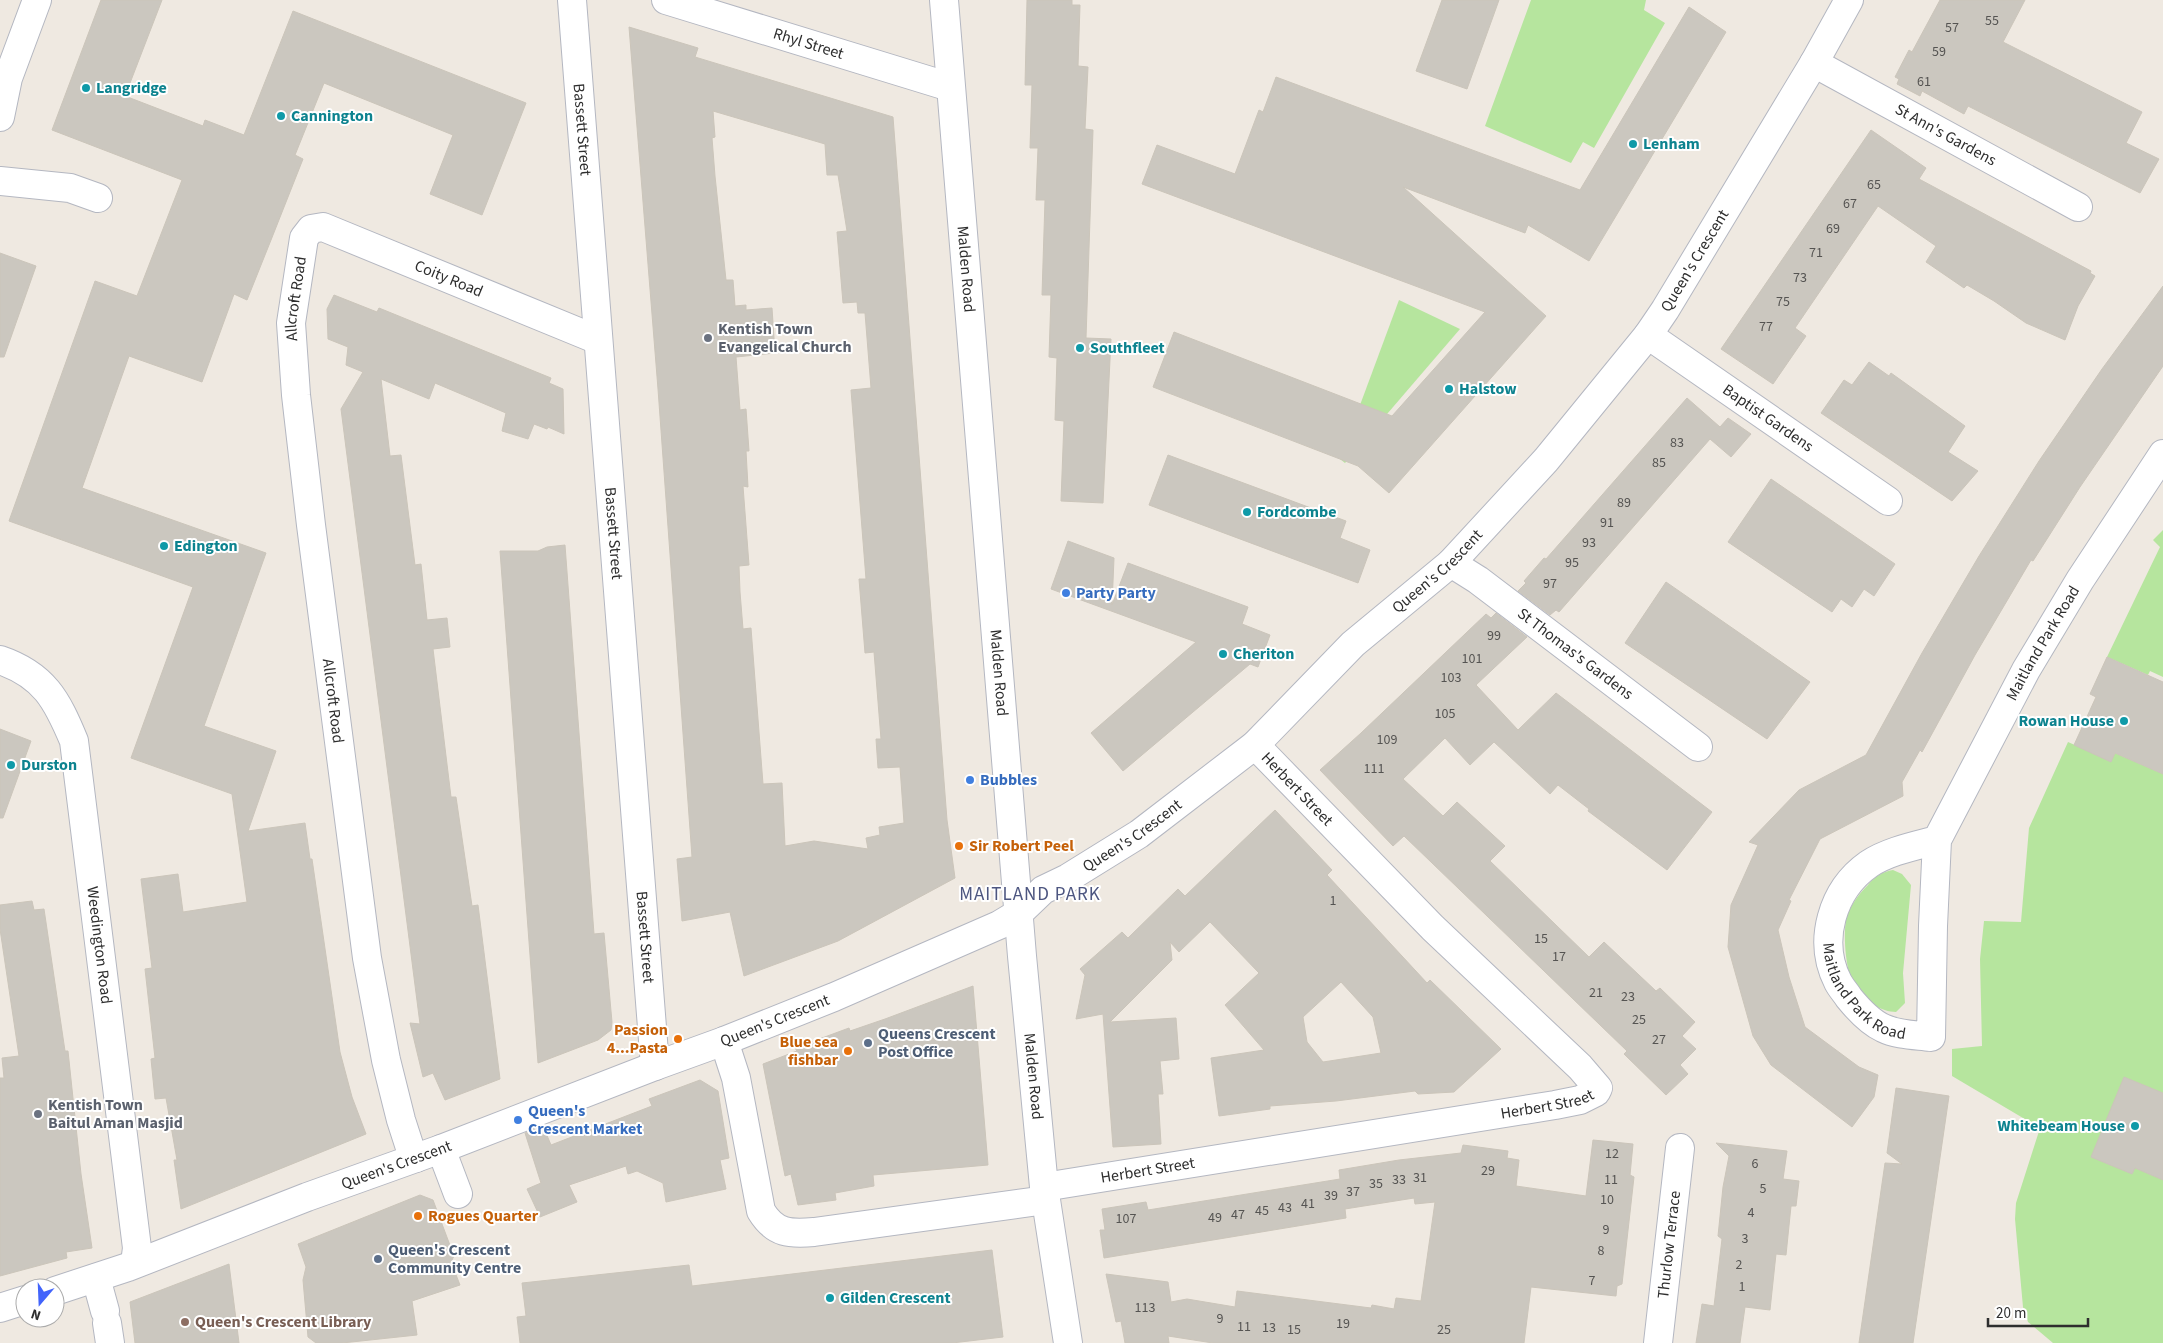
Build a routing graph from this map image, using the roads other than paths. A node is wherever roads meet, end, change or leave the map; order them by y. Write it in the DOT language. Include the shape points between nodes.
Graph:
graph roads {
  1 [pos="37,0"];
  2 [pos="572,0"];
  3 [pos="666,0"];
  4 [pos="944,0"];
  5 [pos="1848,0"];
  6 [pos="1814,63"];
  7 [pos="950,87"];
  8 [pos="0,117"];
  9 [pos="0,181"];
  10 [pos="98,198"];
  11 [pos="2078,207"];
  12 [pos="304,238"];
  13 [pos="1648,336"];
  14 [pos="598,340"];
  15 [pos="2163,454"];
  16 [pos="1888,501"];
  17 [pos="1451,563"];
  18 [pos="0,660"];
  19 [pos="1255,745"];
  20 [pos="1698,747"];
  21 [pos="1938,840"];
  22 [pos="1018,913"];
  23 [pos="724,1041"];
  24 [pos="655,1066"];
  25 [pos="1680,1148"];
  26 [pos="441,1149"];
  27 [pos="416,1158"];
  28 [pos="458,1194"];
  29 [pos="1045,1194"];
  30 [pos="135,1263"];
  31 [pos="96,1278"];
  32 [pos="65,1288"];
  33 [pos="15,1303"];
  34 [pos="0,1308"];
  35 [pos="107,1326"];
  36 [pos="1068,1343"];
  37 [pos="1658,1343"];
  1 -- 8 [label="street" via="8,78"];
  2 -- 14 [label="street, Bassett Street"];
  3 -- 7 [label="street, Rhyl Street"];
  4 -- 7 [label="street, Malden Road"];
  5 -- 6 [label="street, Queen's Crescent"];
  6 -- 11 [label="street, St Ann's Gardens"];
  6 -- 13 [label="street, Queen's Crescent"];
  7 -- 22 [label="street, Malden Road"];
  9 -- 10 [label="street" via="70,188"];
  12 -- 14 [label="street, Coity Road" via="311,229 323,228"];
  12 -- 27 [label="street, Allcroft Road" via="291,323 293,357 338,743 386,1060 401,1120"];
  13 -- 16 [label="street, Baptist Gardens"];
  13 -- 17 [label="street, Queen's Crescent" via="1546,460"];
  14 -- 24 [label="street, Bassett Street"];
  15 -- 21 [label="street, Maitland Park Road" via="2080,580 2026,670"];
  17 -- 19 [label="street, Queen's Crescent" via="1353,644"];
  17 -- 20 [label="street, St Thomas's Gardens"];
  18 -- 30 [label="street, Weedington Road" via="34,677 48,692 60,708 74,741 137,1248"];
  19 -- 22 [label="street, Queen's Crescent" via="1138,834 1068,878 1042,890"];
  19 -- 29 [label="street, Herbert Street" via="1433,928 1580,1067 1598,1088 1580,1100 1555,1106"];
  21 -- 21 [label="street, Maitland Park Road" via="1898,851 1870,864 1850,881 1836,903 1828,934 1830,958 1838,983 1858,1010 1883,1028 1932,1037"];
  22 -- 23 [label="street, Queen's Crescent" via="974,936"];
  22 -- 29 [label="street, Malden Road"];
  23 -- 24 [label="street, Queen's Crescent"];
  23 -- 29 [label="street" via="736,1078 761,1212 767,1222 784,1232 814,1232"];
  24 -- 26 [label="street, Queen's Crescent"];
  25 -- 37 [label="street, Thurlow Terrace"];
  26 -- 27 [label="street, Queen's Crescent"];
  26 -- 28 [label="street"];
  27 -- 30 [label="street, Queen's Crescent"];
  29 -- 36 [label="street, Malden Road"];
  30 -- 31 [label="street, Queen's Crescent"];
  31 -- 32 [label="street, Queen's Crescent"];
  31 -- 35 [label="street"];
  33 -- 34 [label="street"];
}
